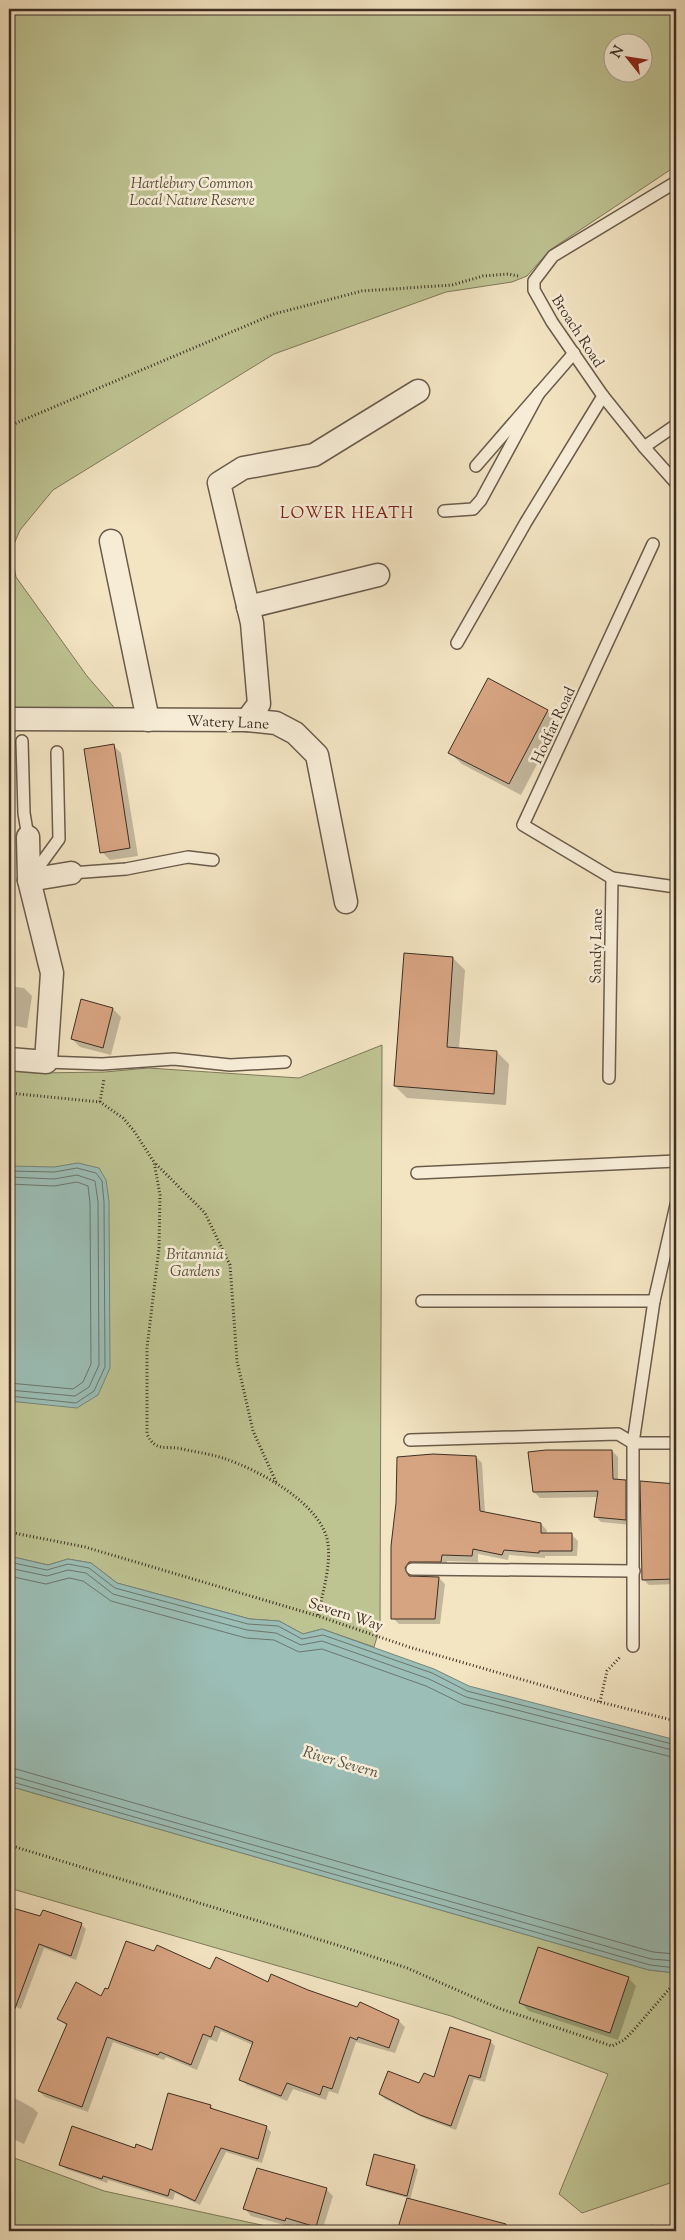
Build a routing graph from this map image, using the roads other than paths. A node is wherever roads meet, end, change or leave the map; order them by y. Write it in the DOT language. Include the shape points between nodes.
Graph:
graph roads {
  1 [pos="676,182"];
  2 [pos="574,353"];
  3 [pos="418,391"];
  4 [pos="539,393"];
  5 [pos="603,396"];
  6 [pos="676,425"];
  7 [pos="644,447"];
  8 [pos="476,466"];
  9 [pos="676,483"];
  10 [pos="444,511"];
  11 [pos="111,541"];
  12 [pos="653,544"];
  13 [pos="378,575"];
  14 [pos="248,607"];
  15 [pos="457,643"];
  16 [pos="9,719"];
  17 [pos="148,720"];
  18 [pos="247,720"];
  19 [pos="22,742"];
  20 [pos="57,752"];
  21 [pos="28,837"];
  22 [pos="213,860"];
  23 [pos="71,873"];
  24 [pos="612,878"];
  25 [pos="29,880"];
  26 [pos="676,887"];
  27 [pos="346,902"];
  28 [pos="9,1059"];
  29 [pos="46,1062"];
  30 [pos="285,1062"];
  31 [pos="609,1078"];
  32 [pos="676,1162"];
  33 [pos="417,1173"];
  34 [pos="676,1205"];
  35 [pos="422,1301"];
  36 [pos="654,1301"];
  37 [pos="410,1440"];
  38 [pos="633,1443"];
  39 [pos="676,1443"];
  40 [pos="412,1569"];
  41 [pos="634,1571"];
  42 [pos="633,1646"];
  1 -- 2 [label="lane, Broach Road" via="553,256 534,281 534,290"];
  2 -- 4 [label="lane"];
  2 -- 5 [label="lane, Broach Road"];
  3 -- 14 [label="street" via="314,455 243,468 219,483"];
  4 -- 8 [label="lane"];
  4 -- 10 [label="lane" via="481,500 473,509"];
  5 -- 7 [label="lane, Broach Road"];
  5 -- 15 [label="lane"];
  6 -- 7 [label="lane"];
  7 -- 9 [label="lane, Broach Road"];
  11 -- 17 [label="street"];
  12 -- 24 [label="lane, Hodfar Road" via="523,825"];
  13 -- 14 [label="street"];
  14 -- 18 [label="street" via="258,704"];
  16 -- 17 [label="street, Watery Lane"];
  17 -- 18 [label="street, Watery Lane"];
  18 -- 27 [label="street, Watery Lane" via="276,723 295,733 317,755"];
  19 -- 21 [label="lane"];
  20 -- 25 [label="lane" via="58,840"];
  21 -- 25 [label="street"];
  22 -- 23 [label="lane" via="188,857 126,869"];
  23 -- 25 [label="street"];
  24 -- 26 [label="lane"];
  24 -- 31 [label="lane, Sandy Lane"];
  25 -- 29 [label="street" via="52,973"];
  28 -- 29 [label="street"];
  29 -- 30 [label="lane" via="102,1064 174,1059 230,1065"];
  32 -- 33 [label="lane"];
  34 -- 36 [label="lane"];
  35 -- 36 [label="lane"];
  36 -- 38 [label="lane"];
  37 -- 38 [label="lane" via="618,1434"];
  38 -- 39 [label="lane"];
  38 -- 41 [label="lane"];
  40 -- 41 [label="lane"];
  41 -- 42 [label="lane"];
}
